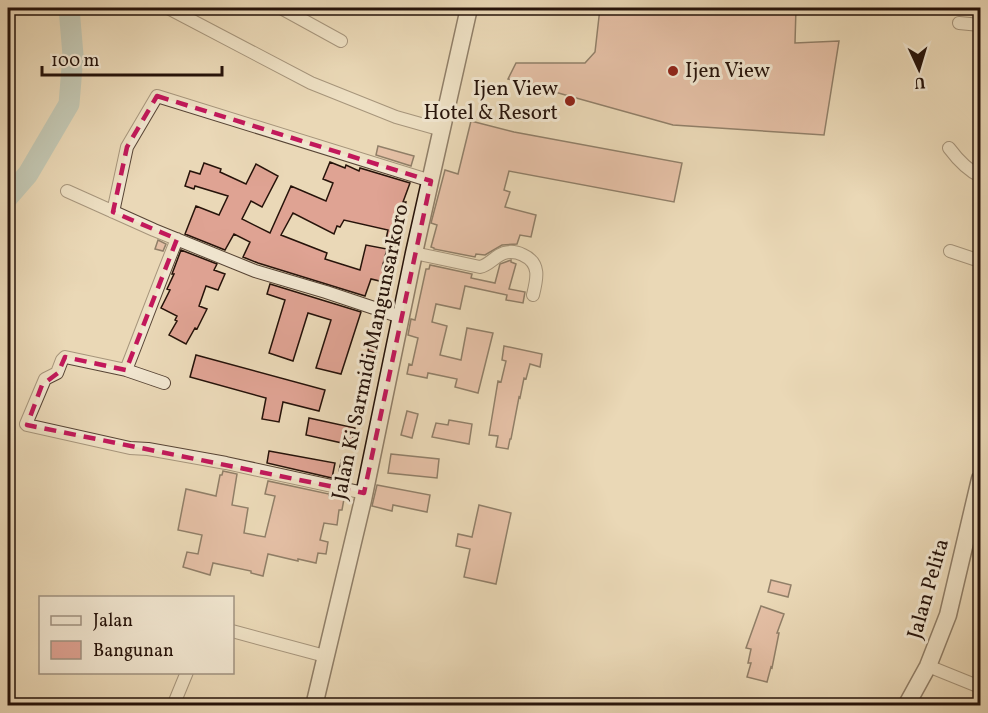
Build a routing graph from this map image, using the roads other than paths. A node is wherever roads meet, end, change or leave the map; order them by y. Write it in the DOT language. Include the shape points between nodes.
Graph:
graph roads {
  1 [pos="168,8"];
  2 [pos="281,8"];
  3 [pos="468,8"];
  4 [pos="959,23"];
  5 [pos="981,25"];
  6 [pos="341,41"];
  7 [pos="442,130"];
  8 [pos="950,148"];
  9 [pos="981,176"];
  10 [pos="430,181"];
  11 [pos="67,191"];
  12 [pos="113,212"];
  13 [pos="177,239"];
  14 [pos="950,251"];
  15 [pos="414,253"];
  16 [pos="981,261"];
  17 [pos="533,295"];
  18 [pos="401,317"];
  19 [pos="126,370"];
  20 [pos="164,383"];
  21 [pos="981,479"];
  22 [pos="364,493"];
  23 [pos="234,632"];
  24 [pos="325,656"];
  25 [pos="928,666"];
  26 [pos="186,674"];
  27 [pos="981,687"];
  28 [pos="173,705"];
  29 [pos="314,705"];
  30 [pos="906,705"];
  1 -- 7 [label="street" via="311,83 396,117"];
  2 -- 6 [label="street"];
  3 -- 7 [label="main road, Jalan Ki Sarmidi Mangunsarkoro"];
  4 -- 5 [label="street"];
  7 -- 10 [label="main road, Jalan Ki Sarmidi Mangunsarkoro"];
  8 -- 9 [label="street" via="970,171"];
  10 -- 12 [label="street" via="157,96 127,147"];
  10 -- 15 [label="main road, Jalan Ki Sarmidi Mangunsarkoro"];
  11 -- 12 [label="street"];
  12 -- 13 [label="street"];
  13 -- 18 [label="street" via="255,271"];
  13 -- 19 [label="street"];
  14 -- 16 [label="street"];
  15 -- 17 [label="street" via="480,267 503,254 519,253 533,261 537,270"];
  15 -- 18 [label="main road, Jalan Ki Sarmidi Mangunsarkoro"];
  18 -- 22 [label="main road, Jalan Ki Sarmidi Mangunsarkoro"];
  19 -- 20 [label="street"];
  19 -- 22 [label="street" via="65,357 57,373 42,385 26,424"];
  21 -- 25 [label="main road, Jalan Pelita" via="948,615"];
  22 -- 24 [label="main road, Jalan Ki Sarmidi Mangunsarkoro"];
  23 -- 24 [label="street"];
  24 -- 29 [label="main road, Jalan Ki Sarmidi Mangunsarkoro"];
  25 -- 27 [label="street"];
  25 -- 30 [label="main road, Jalan Pelita"];
  26 -- 28 [label="street"];
}
